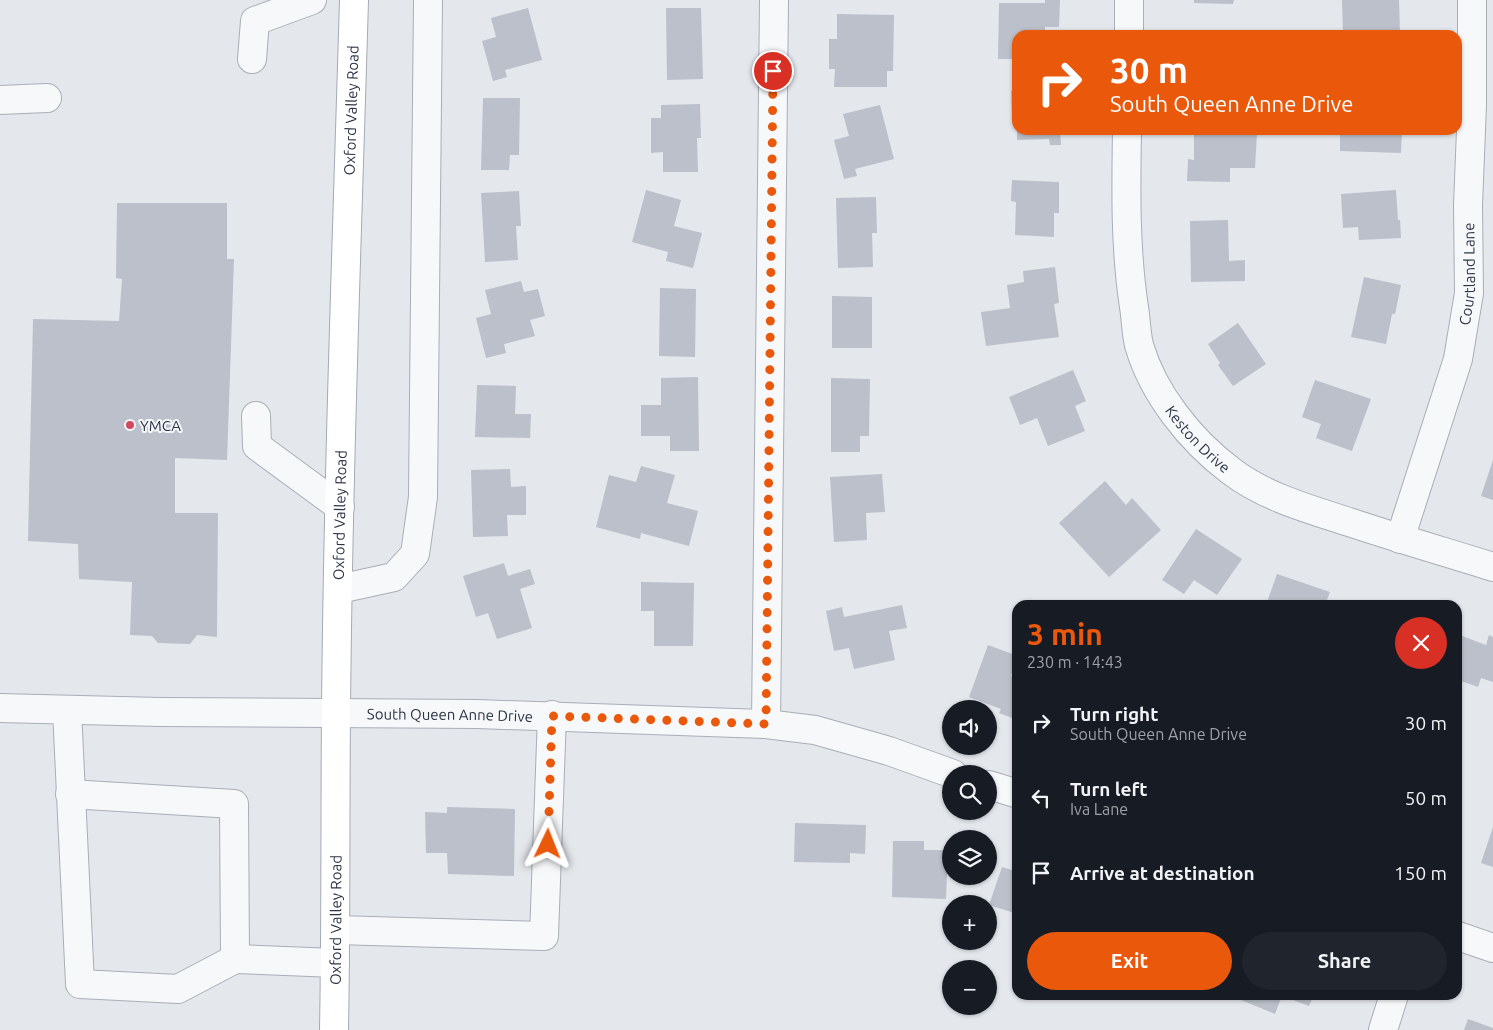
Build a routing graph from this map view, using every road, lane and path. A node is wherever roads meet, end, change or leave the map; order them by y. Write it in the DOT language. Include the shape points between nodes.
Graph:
graph roads {
  1 [pos="312,0"];
  2 [pos="354,0"];
  3 [pos="428,0"];
  4 [pos="774,0"];
  5 [pos="1129,0"];
  6 [pos="1472,0"];
  7 [pos="1129,30"];
  8 [pos="252,59"];
  9 [pos="47,98"];
  10 [pos="0,100"];
  11 [pos="1127,135"];
  12 [pos="256,416"];
  13 [pos="340,506"];
  14 [pos="1400,538"];
  15 [pos="1493,567"];
  16 [pos="339,589"];
  17 [pos="0,708"];
  18 [pos="67,710"];
  19 [pos="336,714"];
  20 [pos="552,716"];
  21 [pos="766,724"];
  22 [pos="942,770"];
  23 [pos="997,787"];
  24 [pos="1012,792"];
  25 [pos="70,794"];
  26 [pos="336,930"];
  27 [pos="1462,937"];
  28 [pos="1493,948"];
  29 [pos="235,959"];
  30 [pos="335,963"];
  31 [pos="1392,1000"];
  32 [pos="334,1030"];
  33 [pos="1383,1030"];
  1 -- 8 [label="street" via="254,21"];
  2 -- 13 [label="main road, Oxford Valley Road"];
  3 -- 16 [label="street" via="423,497 415,554 394,577"];
  4 -- 21 [label="street"];
  5 -- 7 [label="street"];
  6 -- 14 [label="street, Courtland Lane" via="1469,293 1458,359"];
  9 -- 10 [label="street"];
  11 -- 14 [label="street, Keston Drive" via="1128,270 1139,344 1173,413 1200,444 1252,484 1299,506"];
  12 -- 13 [label="street" via="257,446"];
  13 -- 16 [label="main road, Oxford Valley Road"];
  14 -- 15 [label="street, Keston Drive"];
  16 -- 19 [label="main road, Oxford Valley Road"];
  17 -- 18 [label="street, South Queen Anne Drive"];
  18 -- 19 [label="street, South Queen Anne Drive"];
  18 -- 25 [label="street"];
  19 -- 20 [label="street, South Queen Anne Drive"];
  19 -- 26 [label="main road, Oxford Valley Road"];
  20 -- 21 [label="street, South Queen Anne Drive"];
  20 -- 26 [label="street" via="544,936"];
  21 -- 22 [label="street, South Queen Anne Drive" via="815,730"];
  23 -- 24 [label="street"];
  25 -- 29 [label="street" via="234,804"];
  25 -- 29 [label="street" via="80,984 178,989"];
  26 -- 30 [label="main road, Oxford Valley Road"];
  27 -- 28 [label="street"];
  29 -- 30 [label="street"];
  30 -- 32 [label="main road, Oxford Valley Road"];
  31 -- 33 [label="street"];
}
